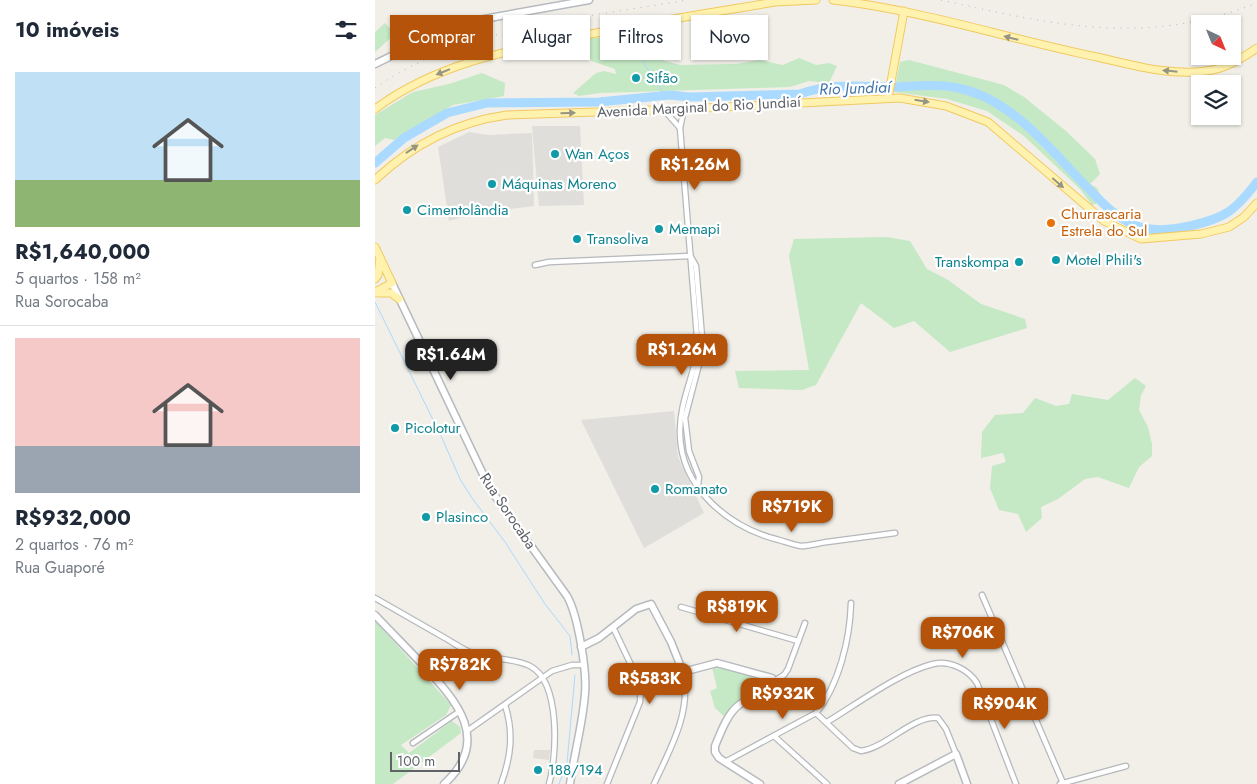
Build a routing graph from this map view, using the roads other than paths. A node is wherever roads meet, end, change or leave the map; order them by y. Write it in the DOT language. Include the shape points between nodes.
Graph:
graph roads {
  1 [pos="589,0"];
  2 [pos="816,0"];
  3 [pos="833,0"];
  4 [pos="904,11"];
  5 [pos="1257,48"];
  6 [pos="375,64"];
  7 [pos="888,96"];
  8 [pos="375,109"];
  9 [pos="664,110"];
  10 [pos="684,110"];
  11 [pos="680,128"];
  12 [pos="375,180"];
  13 [pos="1257,203"];
  14 [pos="375,247"];
  15 [pos="690,256"];
  16 [pos="380,257"];
  17 [pos="535,265"];
  18 [pos="388,274"];
  19 [pos="377,277"];
  20 [pos="392,283"];
  21 [pos="375,292"];
  22 [pos="399,298"];
  23 [pos="895,533"];
  24 [pos="982,595"];
  25 [pos="375,598"];
  26 [pos="851,603"];
  27 [pos="681,607"];
  28 [pos="375,615"];
  29 [pos="805,623"];
  30 [pos="613,627"];
  31 [pos="798,641"];
  32 [pos="581,646"];
  33 [pos="582,665"];
  34 [pos="683,672"];
  35 [pos="542,678"];
  36 [pos="774,681"];
  37 [pos="505,705"];
  38 [pos="460,711"];
  39 [pos="815,714"];
  40 [pos="827,722"];
  41 [pos="467,731"];
  42 [pos="774,736"];
  43 [pos="413,743"];
  44 [pos="956,754"];
  45 [pos="722,760"];
  46 [pos="1126,766"];
  47 [pos="444,784"];
  48 [pos="501,784"];
  49 [pos="549,784"];
  50 [pos="570,784"];
  51 [pos="607,784"];
  52 [pos="654,784"];
  53 [pos="760,784"];
  54 [pos="827,784"];
  55 [pos="899,784"];
  56 [pos="967,784"];
  57 [pos="1017,784"];
  58 [pos="1062,784"];
  1 -- 6 [label="street" via="484,19 425,40"];
  2 -- 8 [label="main road, one-way" via="775,2 518,48 467,62 416,82"];
  3 -- 4 [label="main road"];
  5 -- 4 [label="main road, one-way" via="1224,68 1179,72 1032,44"];
  4 -- 7 [label="main road"];
  7 -- 10 [label="main road, Avenida Marginal do Rio Jundiaí"];
  7 -- 13 [label="main road, Avenida Marginal do Rio Jundiaí, one-way" via="939,104 988,122 1105,221 1141,239 1201,234 1229,226 1244,217"];
  9 -- 10 [label="main road, Avenida Marginal do Rio Jundiaí"];
  9 -- 11 [label="street"];
  12 -- 9 [label="main road, Avenida Marginal do Rio Jundiaí, one-way" via="427,140 471,122 507,115"];
  10 -- 11 [label="street"];
  11 -- 15 [label="street"];
  14 -- 16 [label="main road, Rua Sorocaba"];
  15 -- 17 [label="street"];
  15 -- 23 [label="street" via="698,349 685,396 680,436 687,466 712,506 757,535 801,546"];
  16 -- 18 [label="main road, Rua Sorocaba"];
  16 -- 19 [label="main road"];
  18 -- 19 [label="main road"];
  18 -- 20 [label="main road, Rua Sorocaba"];
  20 -- 21 [label="main road"];
  20 -- 22 [label="street, Rua Sorocaba"];
  21 -- 22 [label="main road" via="391,293"];
  22 -- 32 [label="street, Rua Sorocaba" via="490,489 571,602"];
  24 -- 58 [label="street"];
  25 -- 35 [label="street" via="475,654 525,663"];
  26 -- 39 [label="street" via="847,641 830,689"];
  27 -- 31 [label="street"];
  28 -- 38 [label="street" via="441,684"];
  29 -- 31 [label="street"];
  30 -- 32 [label="street"];
  30 -- 34 [label="street" via="645,604 651,604"];
  30 -- 51 [label="street" via="641,686 640,702"];
  31 -- 36 [label="street" via="788,669"];
  32 -- 33 [label="street, Rua Sorocaba"];
  33 -- 35 [label="street" via="559,668"];
  33 -- 50 [label="street, Rua Sorocaba" via="585,692"];
  34 -- 36 [label="street" via="717,663 765,675"];
  34 -- 52 [label="street" via="686,685 682,717"];
  35 -- 37 [label="street"];
  35 -- 49 [label="street" via="555,721 555,752"];
  36 -- 45 [label="street" via="770,688 738,705 731,713 715,746 715,752"];
  37 -- 41 [label="street"];
  37 -- 48 [label="street" via="511,753"];
  38 -- 41 [label="street"];
  38 -- 43 [label="street"];
  39 -- 40 [label="street"];
  39 -- 42 [label="street"];
  40 -- 44 [label="street" via="853,748 861,751 919,722 938,718"];
  40 -- 57 [label="street" via="893,683 934,664 955,666 974,678"];
  41 -- 47 [label="street" via="464,757 454,775"];
  42 -- 45 [label="street"];
  42 -- 54 [label="street"];
  44 -- 55 [label="street"];
  44 -- 56 [label="street"];
  45 -- 53 [label="street"];
  46 -- 58 [label="street"];
}
